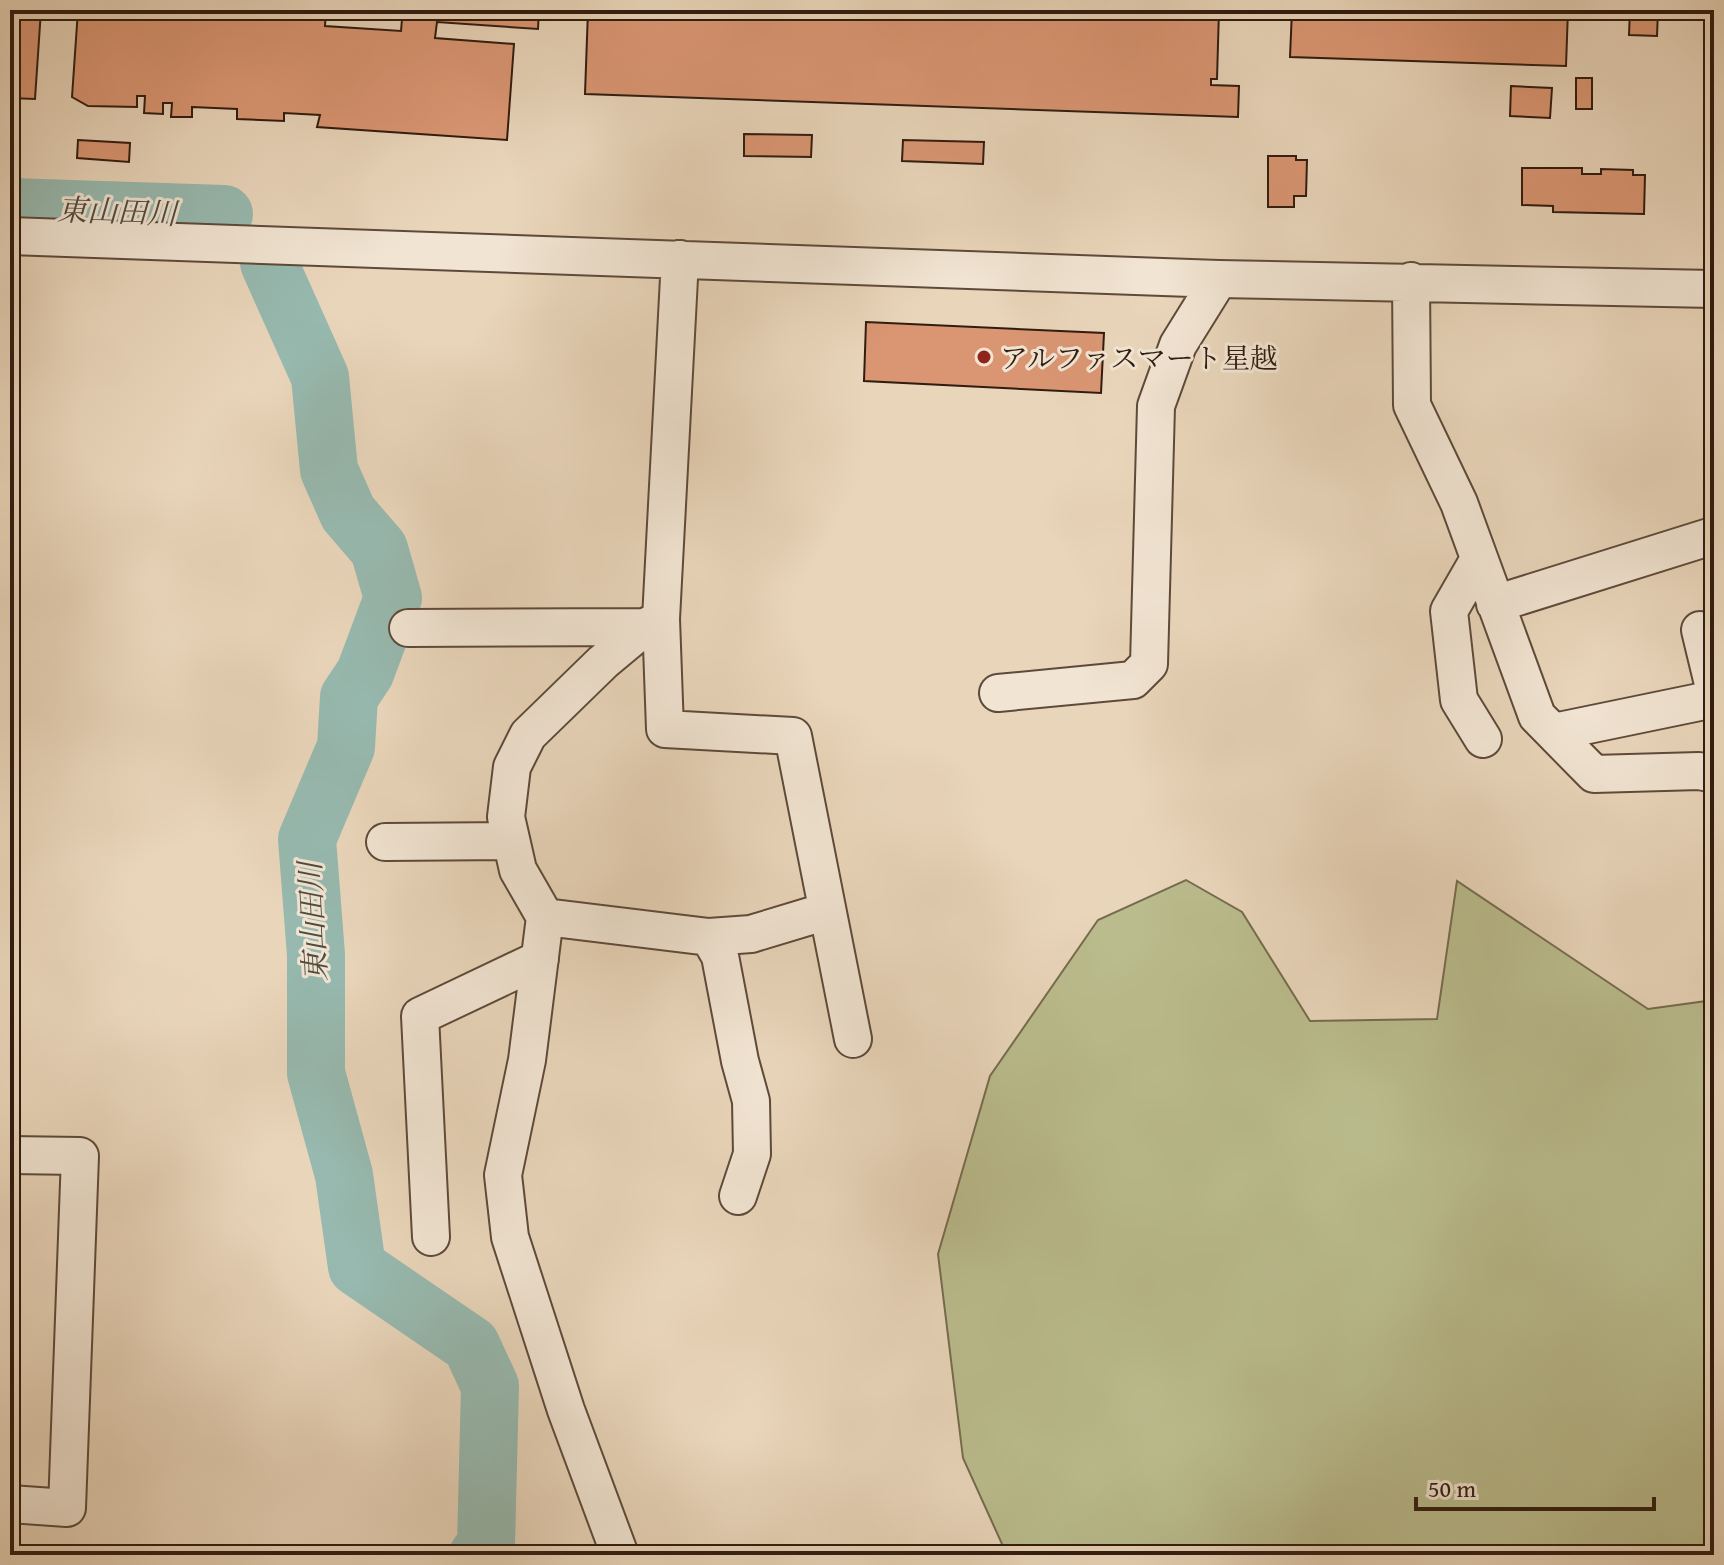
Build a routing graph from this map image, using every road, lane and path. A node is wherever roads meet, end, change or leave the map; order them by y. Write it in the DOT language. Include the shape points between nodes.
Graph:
graph roads {
  1 [pos="10,236"];
  2 [pos="680,259"];
  3 [pos="1219,279"];
  4 [pos="1411,281"];
  5 [pos="1714,289"];
  6 [pos="1709,537"];
  7 [pos="1479,559"];
  8 [pos="1495,604"];
  9 [pos="653,623"];
  10 [pos="408,628"];
  11 [pos="1700,630"];
  12 [pos="1714,688"];
  13 [pos="998,693"];
  14 [pos="1714,699"];
  15 [pos="1554,732"];
  16 [pos="1483,739"];
  17 [pos="1714,774"];
  18 [pos="511,841"];
  19 [pos="385,842"];
  20 [pos="827,911"];
  21 [pos="545,917"];
  22 [pos="709,937"];
  23 [pos="540,959"];
  24 [pos="853,1039"];
  25 [pos="10,1155"];
  26 [pos="738,1196"];
  27 [pos="431,1237"];
  28 [pos="10,1504"];
  29 [pos="620,1555"];
  1 -- 2 [label="street"];
  2 -- 3 [label="street"];
  2 -- 9 [label="street"];
  3 -- 4 [label="street"];
  3 -- 13 [label="street" via="1178,345 1156,406 1149,664 1133,680"];
  4 -- 5 [label="street"];
  4 -- 7 [label="street" via="1412,405 1459,503"];
  6 -- 8 [label="street"];
  7 -- 8 [label="street"];
  7 -- 16 [label="street" via="1449,611 1459,700"];
  8 -- 15 [label="street" via="1537,716"];
  9 -- 10 [label="street"];
  9 -- 18 [label="street" via="603,662 528,735 512,767 506,817"];
  9 -- 20 [label="street" via="665,729 793,736"];
  11 -- 12 [label="street"];
  14 -- 15 [label="street"];
  15 -- 17 [label="street" via="1594,774"];
  18 -- 19 [label="street"];
  18 -- 21 [label="street" via="518,870"];
  20 -- 22 [label="street" via="751,934"];
  20 -- 24 [label="street"];
  21 -- 22 [label="street"];
  21 -- 23 [label="street"];
  22 -- 26 [label="street" via="720,956 751,1101 752,1154"];
  23 -- 27 [label="street" via="420,1016"];
  23 -- 29 [label="street" via="527,1060 503,1175 510,1237"];
  25 -- 28 [label="street" via="80,1156 67,1508"];
}
